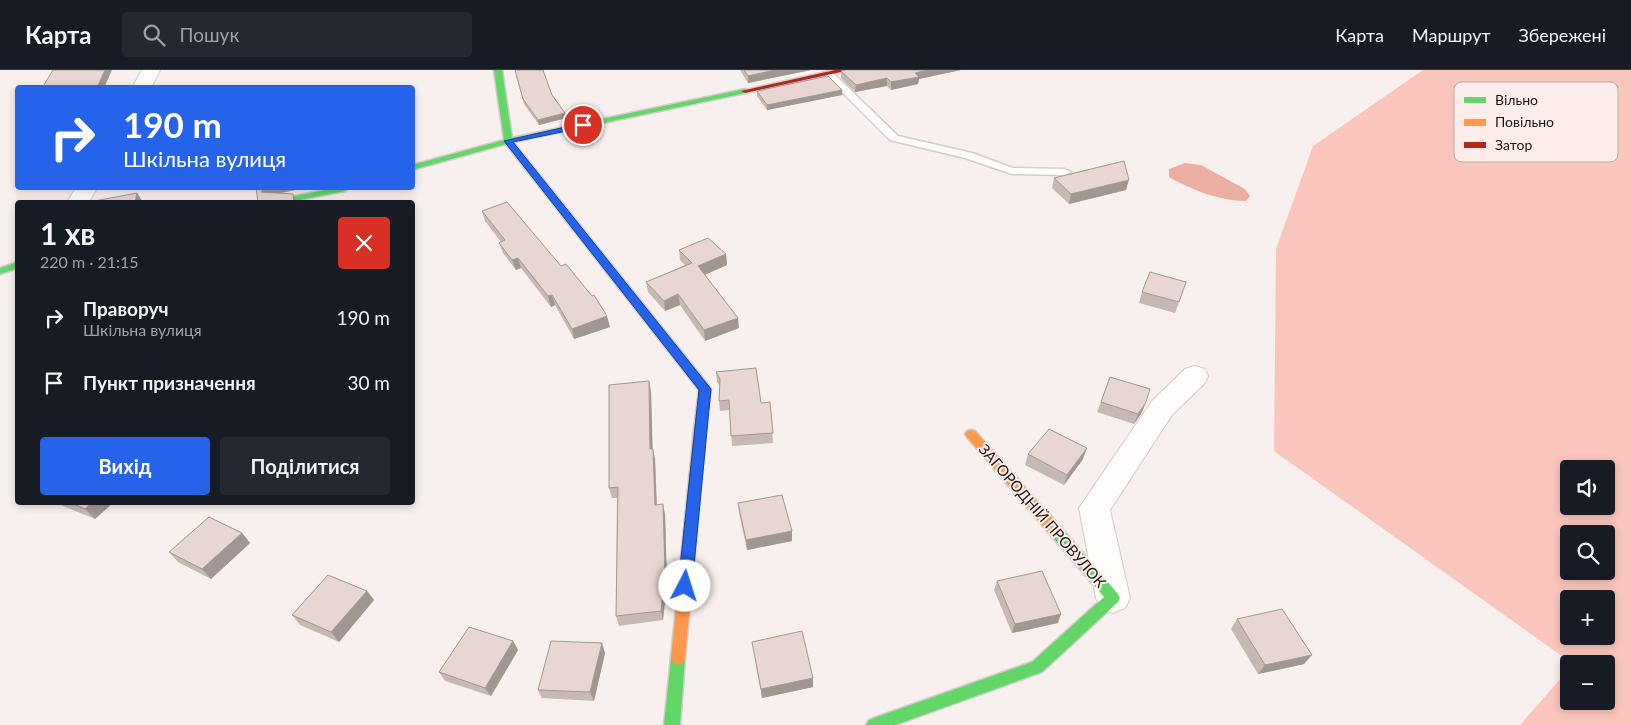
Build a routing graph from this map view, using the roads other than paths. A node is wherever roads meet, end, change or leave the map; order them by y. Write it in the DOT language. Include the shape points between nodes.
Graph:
graph roads {
  1 [pos="151,70"];
  2 [pos="498,70"];
  3 [pos="846,70"];
  4 [pos="829,74"];
  5 [pos="143,85"];
  6 [pos="508,141"];
  7 [pos="415,167"];
  8 [pos="1065,172"];
  9 [pos="336,190"];
  10 [pos="288,200"];
  11 [pos="15,266"];
  12 [pos="0,271"];
  13 [pos="1195,376"];
  14 [pos="971,434"];
  15 [pos="1113,598"];
  16 [pos="672,725"];
  17 [pos="874,725"];
  1 -- 5 [label="street"];
  2 -- 6 [label="street"];
  3 -- 4 [label="street"];
  4 -- 6 [label="street"];
  4 -- 8 [label="lane" via="894,138 968,155 1012,171"];
  6 -- 7 [label="street"];
  6 -- 16 [label="street" via="705,389"];
  9 -- 10 [label="street"];
  11 -- 12 [label="street"];
  13 -- 15 [label="street, ЗАГОРОДНІЙ ПРОВУЛОК" via="1162,408 1094,508"];
  14 -- 15 [label="street, ЗАГОРОДНІЙ ПРОВУЛОК"];
  15 -- 17 [label="street, ЗАГОРОДНІЙ ПРОВУЛОК" via="1037,667"];
}
